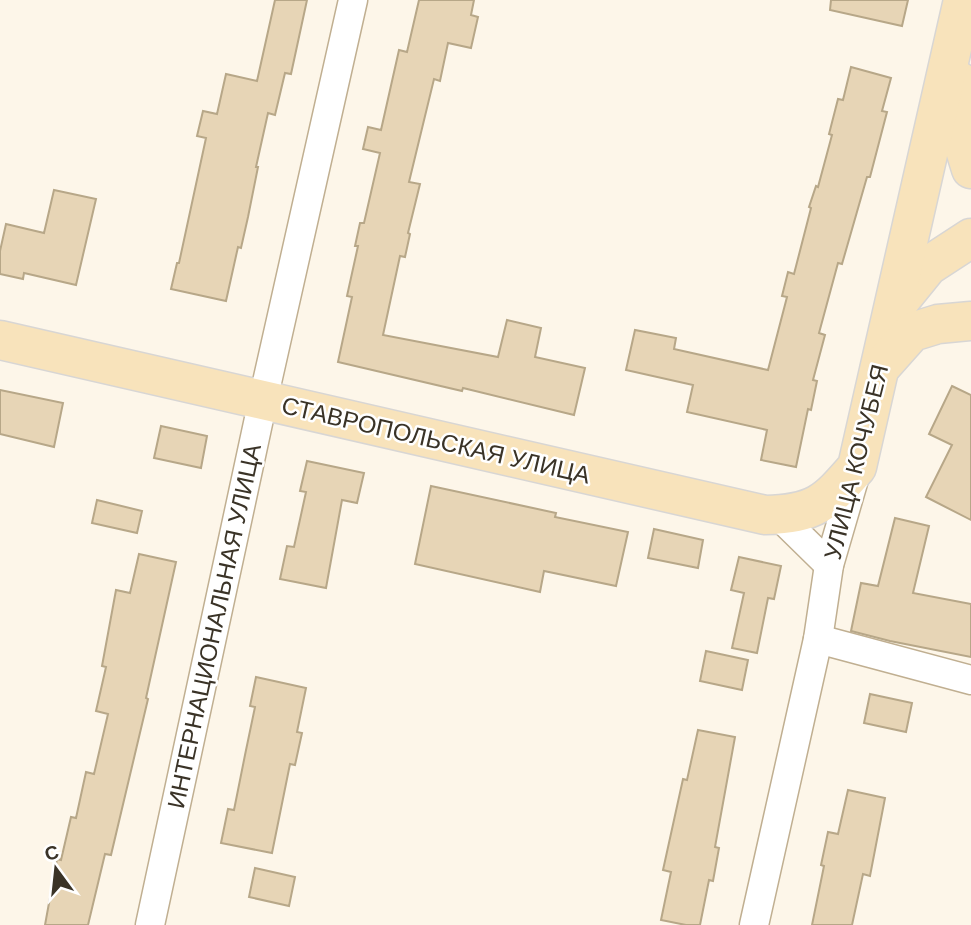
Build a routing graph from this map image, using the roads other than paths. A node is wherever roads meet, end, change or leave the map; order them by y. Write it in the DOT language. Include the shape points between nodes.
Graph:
graph roads {
  1 [pos="353,0"];
  2 [pos="960,15"];
  3 [pos="971,169"];
  4 [pos="971,238"];
  5 [pos="893,308"];
  6 [pos="971,321"];
  7 [pos="0,340"];
  8 [pos="880,368"];
  9 [pos="263,400"];
  10 [pos="858,467"];
  11 [pos="778,515"];
  12 [pos="830,565"];
  13 [pos="818,639"];
  14 [pos="971,680"];
  15 [pos="150,925"];
  16 [pos="754,925"];
  1 -- 9 [label="street, ИНТЕРНАЦИОНАЛЬНАЯ УЛИЦА"];
  2 -- 3 [label="main road" via="961,137"];
  2 -- 5 [label="main road, УЛИЦА КОЧУБЕЯ"];
  4 -- 5 [label="main road" via="928,266"];
  5 -- 8 [label="main road, УЛИЦА КОЧУБЕЯ"];
  6 -- 8 [label="main road" via="912,332"];
  7 -- 9 [label="main road, СТАВРОПОЛЬСКАЯ УЛИЦА"];
  8 -- 10 [label="main road, УЛИЦА КОЧУБЕЯ"];
  9 -- 11 [label="main road, СТАВРОПОЛЬСКАЯ УЛИЦА" via="765,516"];
  9 -- 15 [label="street, ИНТЕРНАЦИОНАЛЬНАЯ УЛИЦА"];
  10 -- 11 [label="main road, СТАВРОПОЛЬСКАЯ УЛИЦА" via="831,497 796,514"];
  10 -- 12 [label="street, УЛИЦА КОЧУБЕЯ"];
  11 -- 12 [label="street"];
  12 -- 13 [label="street, УЛИЦА КОЧУБЕЯ"];
  13 -- 14 [label="street"];
  13 -- 16 [label="street, УЛИЦА КОЧУБЕЯ"];
}
